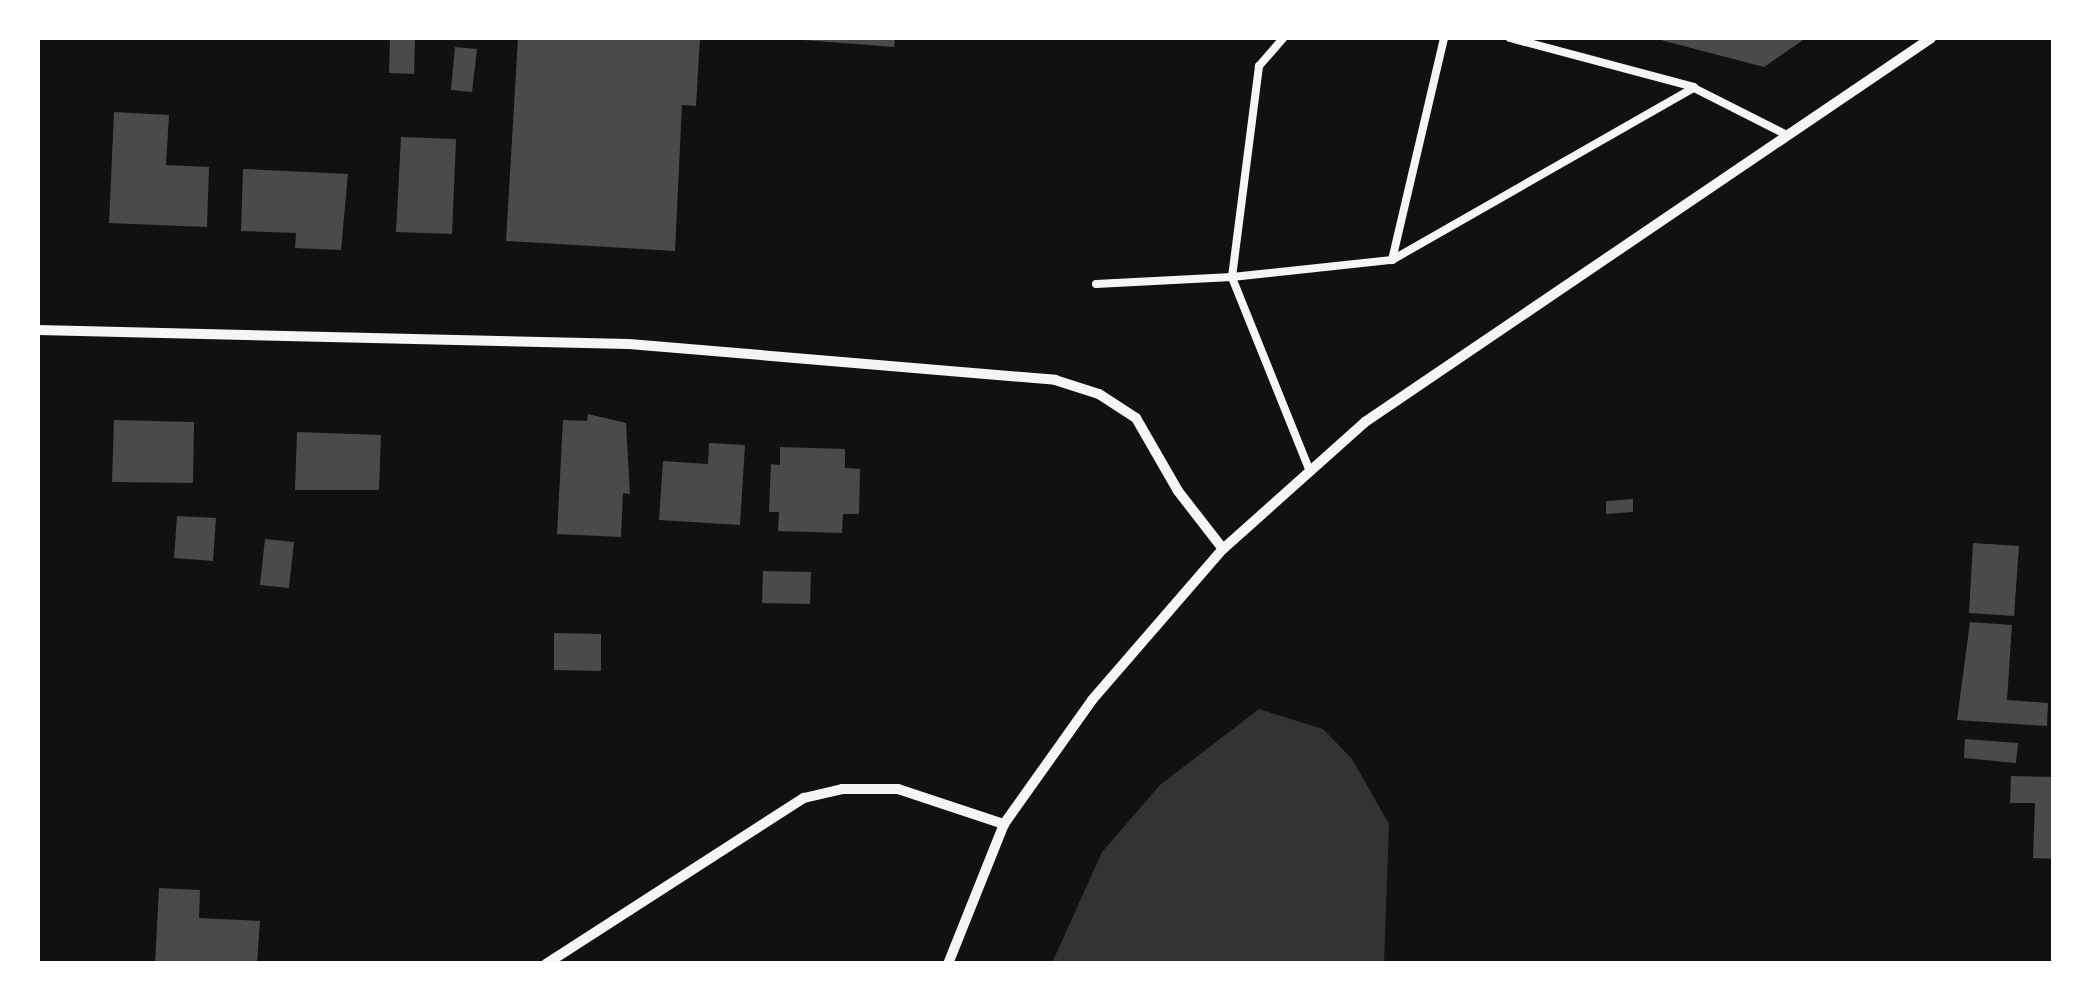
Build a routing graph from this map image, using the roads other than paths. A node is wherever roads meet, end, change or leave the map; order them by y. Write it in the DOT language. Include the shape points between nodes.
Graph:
graph roads {
  1 [pos="1283,38"];
  2 [pos="1444,38"];
  3 [pos="1510,38"];
  4 [pos="1931,38"];
  5 [pos="1694,88"];
  6 [pos="1785,134"];
  7 [pos="1392,260"];
  8 [pos="1232,276"];
  9 [pos="1096,284"];
  10 [pos="38,330"];
  11 [pos="1309,469"];
  12 [pos="1223,549"];
  13 [pos="1004,824"];
  14 [pos="546,964"];
  15 [pos="948,964"];
  1 -- 8 [label="lane" via="1259,66"];
  2 -- 7 [label="lane"];
  3 -- 5 [label="lane"];
  4 -- 6 [label="street"];
  5 -- 6 [label="lane"];
  5 -- 7 [label="lane"];
  6 -- 11 [label="street" via="1482,338"];
  7 -- 8 [label="lane"];
  8 -- 9 [label="lane"];
  8 -- 11 [label="lane"];
  10 -- 12 [label="street" via="629,344 1056,380 1099,394 1136,418 1178,492"];
  11 -- 12 [label="street"];
  12 -- 13 [label="street" via="1092,700"];
  13 -- 14 [label="street" via="898,789 804,798"];
  13 -- 15 [label="street"];
}
